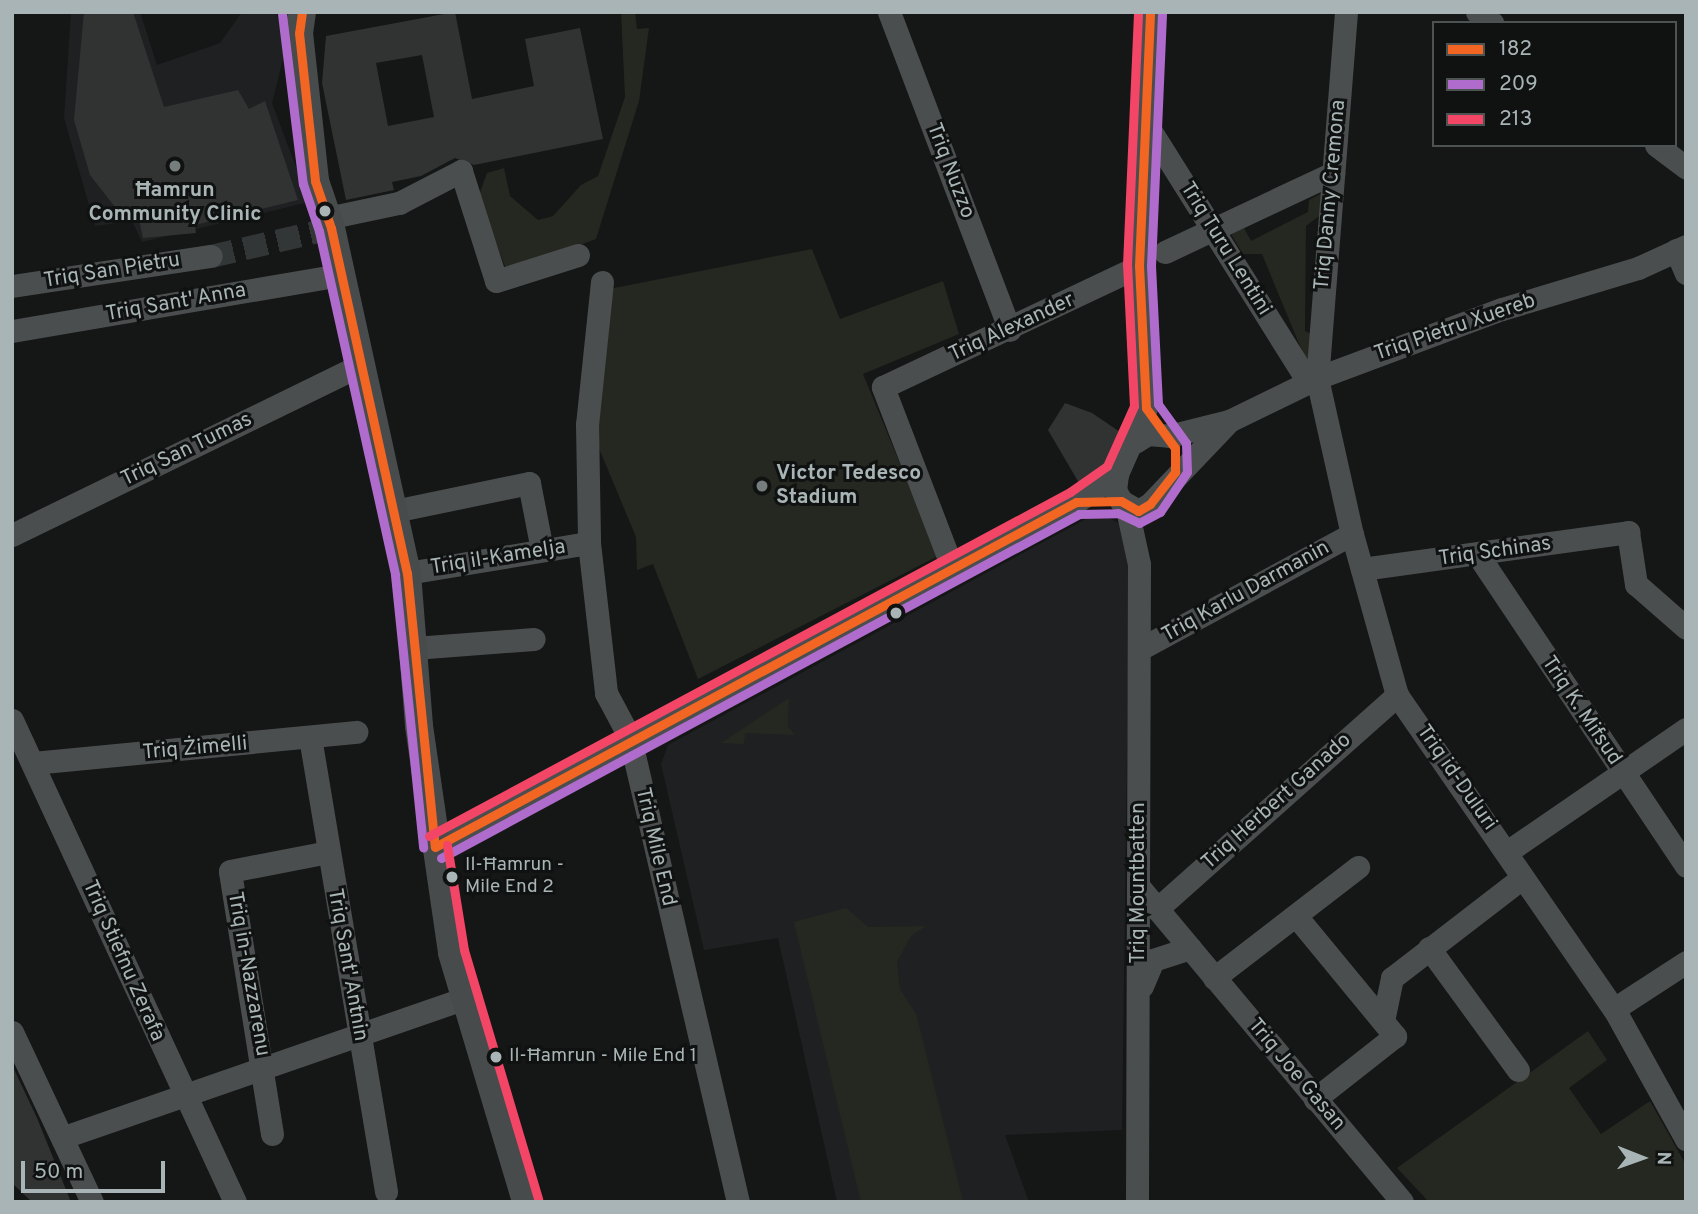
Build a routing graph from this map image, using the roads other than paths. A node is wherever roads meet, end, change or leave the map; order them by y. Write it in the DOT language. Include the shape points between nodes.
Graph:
graph roads {
  1 [pos="889,12"];
  2 [pos="1150,12"];
  3 [pos="1346,12"];
  4 [pos="298,19"];
  5 [pos="1142,117"];
  6 [pos="1659,147"];
  7 [pos="1686,168"];
  8 [pos="1333,173"];
  9 [pos="327,218"];
  10 [pos="1213,230"];
  11 [pos="1681,248"];
  12 [pos="1165,252"];
  13 [pos="578,255"];
  14 [pos="211,256"];
  15 [pos="1139,266"];
  16 [pos="1686,272"];
  17 [pos="339,275"];
  18 [pos="601,282"];
  19 [pos="12,286"];
  20 [pos="1010,330"];
  21 [pos="12,331"];
  22 [pos="361,365"];
  23 [pos="1313,379"];
  24 [pos="1146,408"];
  25 [pos="1229,421"];
  26 [pos="1169,436"];
  27 [pos="1135,442"];
  28 [pos="1175,472"];
  29 [pos="1117,474"];
  30 [pos="1076,502"];
  31 [pos="1150,504"];
  32 [pos="1124,505"];
  33 [pos="394,511"];
  34 [pos="12,534"];
  35 [pos="1352,534"];
  36 [pos="589,542"];
  37 [pos="542,550"];
  38 [pos="1478,555"];
  39 [pos="1139,564"];
  40 [pos="952,567"];
  41 [pos="1362,569"];
  42 [pos="407,573"];
  43 [pos="1686,628"];
  44 [pos="534,639"];
  45 [pos="414,649"];
  46 [pos="1140,649"];
  47 [pos="1397,695"];
  48 [pos="12,720"];
  49 [pos="1686,729"];
  50 [pos="357,732"];
  51 [pos="310,737"];
  52 [pos="630,738"];
  53 [pos="33,763"];
  54 [pos="1622,772"];
  55 [pos="435,847"];
  56 [pos="328,852"];
  57 [pos="1507,852"];
  58 [pos="1686,866"];
  59 [pos="1358,867"];
  60 [pos="1522,878"];
  61 [pos="1139,887"];
  62 [pos="1157,909"];
  63 [pos="1296,916"];
  64 [pos="1190,948"];
  65 [pos="1429,948"];
  66 [pos="1686,962"];
  67 [pos="1214,978"];
  68 [pos="1138,995"];
  69 [pos="469,998"];
  70 [pos="1614,1009"];
  71 [pos="1389,1028"];
  72 [pos="12,1032"];
  73 [pos="359,1034"];
  74 [pos="264,1069"];
  75 [pos="1518,1070"];
  76 [pos="184,1098"];
  77 [pos="1315,1098"];
  78 [pos="272,1134"];
  79 [pos="64,1137"];
  80 [pos="1686,1139"];
  81 [pos="386,1192"];
  82 [pos="92,1202"];
  83 [pos="235,1202"];
  84 [pos="526,1202"];
  85 [pos="738,1202"];
  86 [pos="1137,1202"];
  87 [pos="1402,1202"];
  1 -- 20 [label="street, Triq Nuzzo"];
  2 -- 5 [label="street"];
  3 -- 8 [label="street, Triq Danny Cremona"];
  4 -- 9 [label="main road" via="315,181"];
  5 -- 10 [label="street, Triq Turu Lentini"];
  5 -- 15 [label="street"];
  6 -- 7 [label="street"];
  8 -- 10 [label="street"];
  8 -- 23 [label="street, Triq Danny Cremona"];
  9 -- 13 [label="street" via="399,203 461,172 496,281"];
  9 -- 17 [label="main road"];
  10 -- 12 [label="street"];
  10 -- 23 [label="street, Triq Turu Lentini"];
  11 -- 16 [label="street"];
  11 -- 23 [label="street, Triq Pietru Xuereb"];
  14 -- 19 [label="street, Triq San Pietru"];
  15 -- 20 [label="street, Triq Alexander"];
  15 -- 24 [label="street"];
  17 -- 21 [label="street, Triq Sant' Anna"];
  17 -- 22 [label="main road"];
  18 -- 36 [label="street, Triq Mile End" via="587,424"];
  20 -- 40 [label="street, Triq Alexander" via="883,387"];
  22 -- 33 [label="main road"];
  22 -- 34 [label="street, Triq San Tumas"];
  23 -- 25 [label="street, Triq Pietru Xuereb"];
  23 -- 35 [label="street, Triq id-Duluri"];
  24 -- 26 [label="street"];
  24 -- 27 [label="street"];
  25 -- 26 [label="street, Triq Pietru Xuereb"];
  25 -- 28 [label="street, Triq Pietru Xuereb"];
  26 -- 27 [label="street" via="1148,434"];
  26 -- 28 [label="street" via="1175,448"];
  27 -- 29 [label="street"];
  28 -- 31 [label="street"];
  29 -- 30 [label="street"];
  29 -- 32 [label="street" via="1115,490"];
  30 -- 32 [label="street"];
  30 -- 40 [label="street"];
  31 -- 32 [label="street"];
  31 -- 39 [label="street, Triq Mountbatten"];
  32 -- 39 [label="street, Triq Mountbatten"];
  33 -- 37 [label="street" via="529,482"];
  33 -- 42 [label="main road"];
  35 -- 41 [label="street, Triq id-Duluri"];
  35 -- 46 [label="street, Triq Karlu Darmanin"];
  36 -- 37 [label="street, Triq il-Kamelja"];
  36 -- 52 [label="street, Triq Mile End" via="606,693"];
  37 -- 42 [label="street, Triq il-Kamelja"];
  38 -- 41 [label="street, Triq Schinas"];
  38 -- 43 [label="street, Triq Schinas" via="1628,532 1636,584"];
  38 -- 54 [label="street, Triq K. Mifsud"];
  39 -- 46 [label="street, Triq Mountbatten"];
  40 -- 52 [label="street"];
  41 -- 47 [label="street, Triq id-Duluri"];
  42 -- 45 [label="main road"];
  44 -- 45 [label="street"];
  45 -- 55 [label="main road"];
  46 -- 61 [label="street, Triq Mountbatten"];
  47 -- 57 [label="street, Triq id-Duluri"];
  47 -- 62 [label="street, Triq Herbert Ganado"];
  48 -- 53 [label="street, Triq Stiefnu Zerafa"];
  49 -- 54 [label="street"];
  50 -- 51 [label="street, Triq Żimelli"];
  51 -- 53 [label="street, Triq Żimelli"];
  51 -- 56 [label="street, Triq Sant' Antnin"];
  52 -- 55 [label="street"];
  52 -- 85 [label="street, Triq Mile End"];
  53 -- 76 [label="street, Triq Stiefnu Zerafa"];
  54 -- 57 [label="street"];
  54 -- 58 [label="street, Triq K. Mifsud"];
  55 -- 69 [label="main road" via="452,953"];
  56 -- 73 [label="street, Triq Sant' Antnin"];
  56 -- 74 [label="street, Triq in-Nazzarenu" via="230,871"];
  57 -- 60 [label="street, Triq id-Duluri"];
  59 -- 63 [label="street"];
  60 -- 65 [label="street"];
  60 -- 70 [label="street, Triq id-Duluri"];
  61 -- 62 [label="street, Triq Joe Gasan"];
  61 -- 68 [label="street, Triq Mountbatten"];
  62 -- 64 [label="street, Triq Joe Gasan"];
  63 -- 67 [label="street"];
  63 -- 71 [label="street"];
  64 -- 67 [label="street, Triq Joe Gasan"];
  64 -- 68 [label="street" via="1153,960"];
  65 -- 71 [label="street" via="1392,978"];
  65 -- 75 [label="street"];
  66 -- 70 [label="street"];
  67 -- 77 [label="street, Triq Joe Gasan"];
  68 -- 86 [label="street, Triq Mountbatten"];
  69 -- 73 [label="street"];
  69 -- 84 [label="main road" via="481,1062"];
  70 -- 80 [label="street, Triq id-Duluri"];
  71 -- 77 [label="street"];
  72 -- 79 [label="street"];
  73 -- 74 [label="street"];
  73 -- 81 [label="street, Triq Sant' Antnin"];
  74 -- 76 [label="street"];
  74 -- 78 [label="street, Triq in-Nazzarenu"];
  76 -- 79 [label="street"];
  76 -- 83 [label="street, Triq Stiefnu Zerafa"];
  77 -- 87 [label="street, Triq Joe Gasan"];
  79 -- 82 [label="street"];
}
